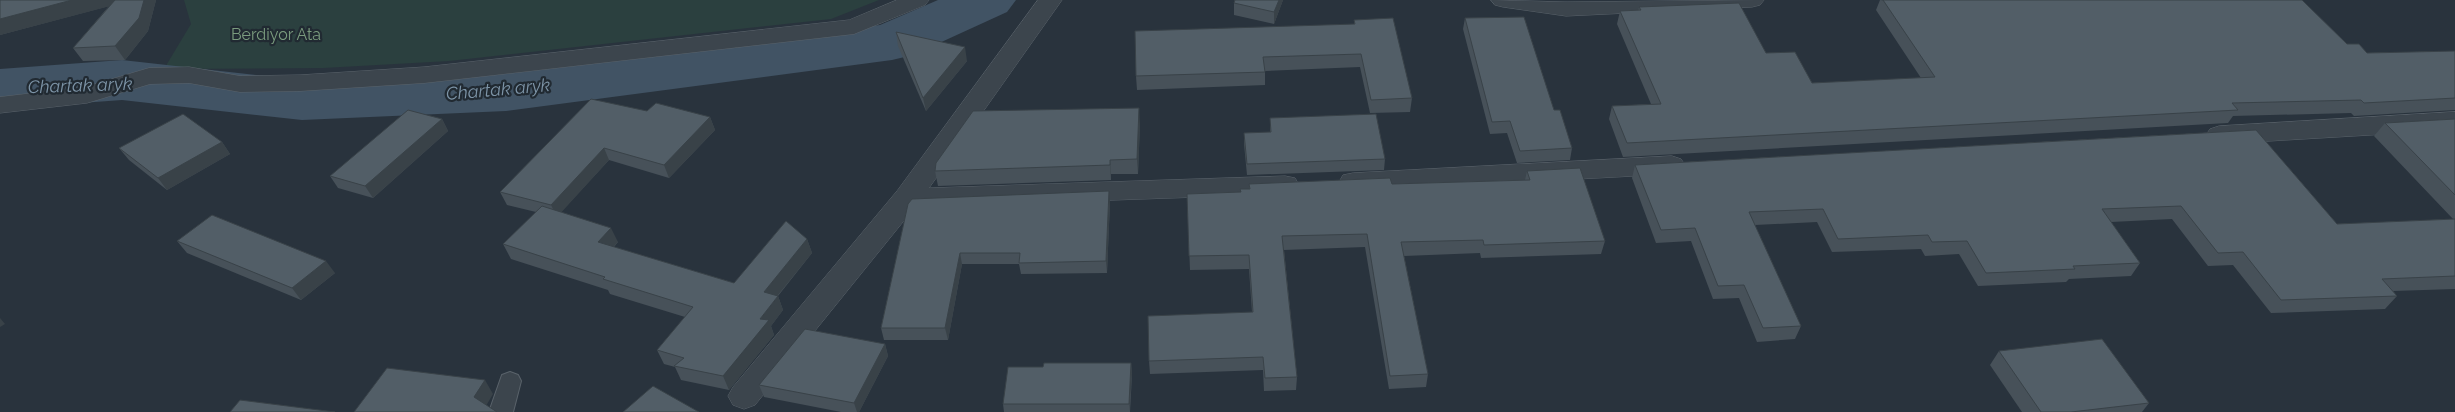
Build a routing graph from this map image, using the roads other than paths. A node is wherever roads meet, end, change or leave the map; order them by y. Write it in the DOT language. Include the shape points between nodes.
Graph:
graph roads {
  1 [pos="917,0"];
  2 [pos="1050,0"];
  3 [pos="1503,0"];
  4 [pos="1752,0"];
  5 [pos="0,105"];
  6 [pos="2455,121"];
  7 [pos="2200,136"];
  8 [pos="1693,164"];
  9 [pos="907,198"];
  10 [pos="510,381"];
  11 [pos="744,396"];
  12 [pos="501,412"];
  1 -- 5 [label="street" via="854,26 424,75 240,84 189,75 149,76 87,95"];
  2 -- 9 [label="street"];
  3 -- 4 [label="street" via="1566,9"];
  6 -- 7 [label="street"];
  8 -- 9 [label="street" via="1319,184"];
  9 -- 11 [label="street"];
  10 -- 12 [label="lane"];
}
